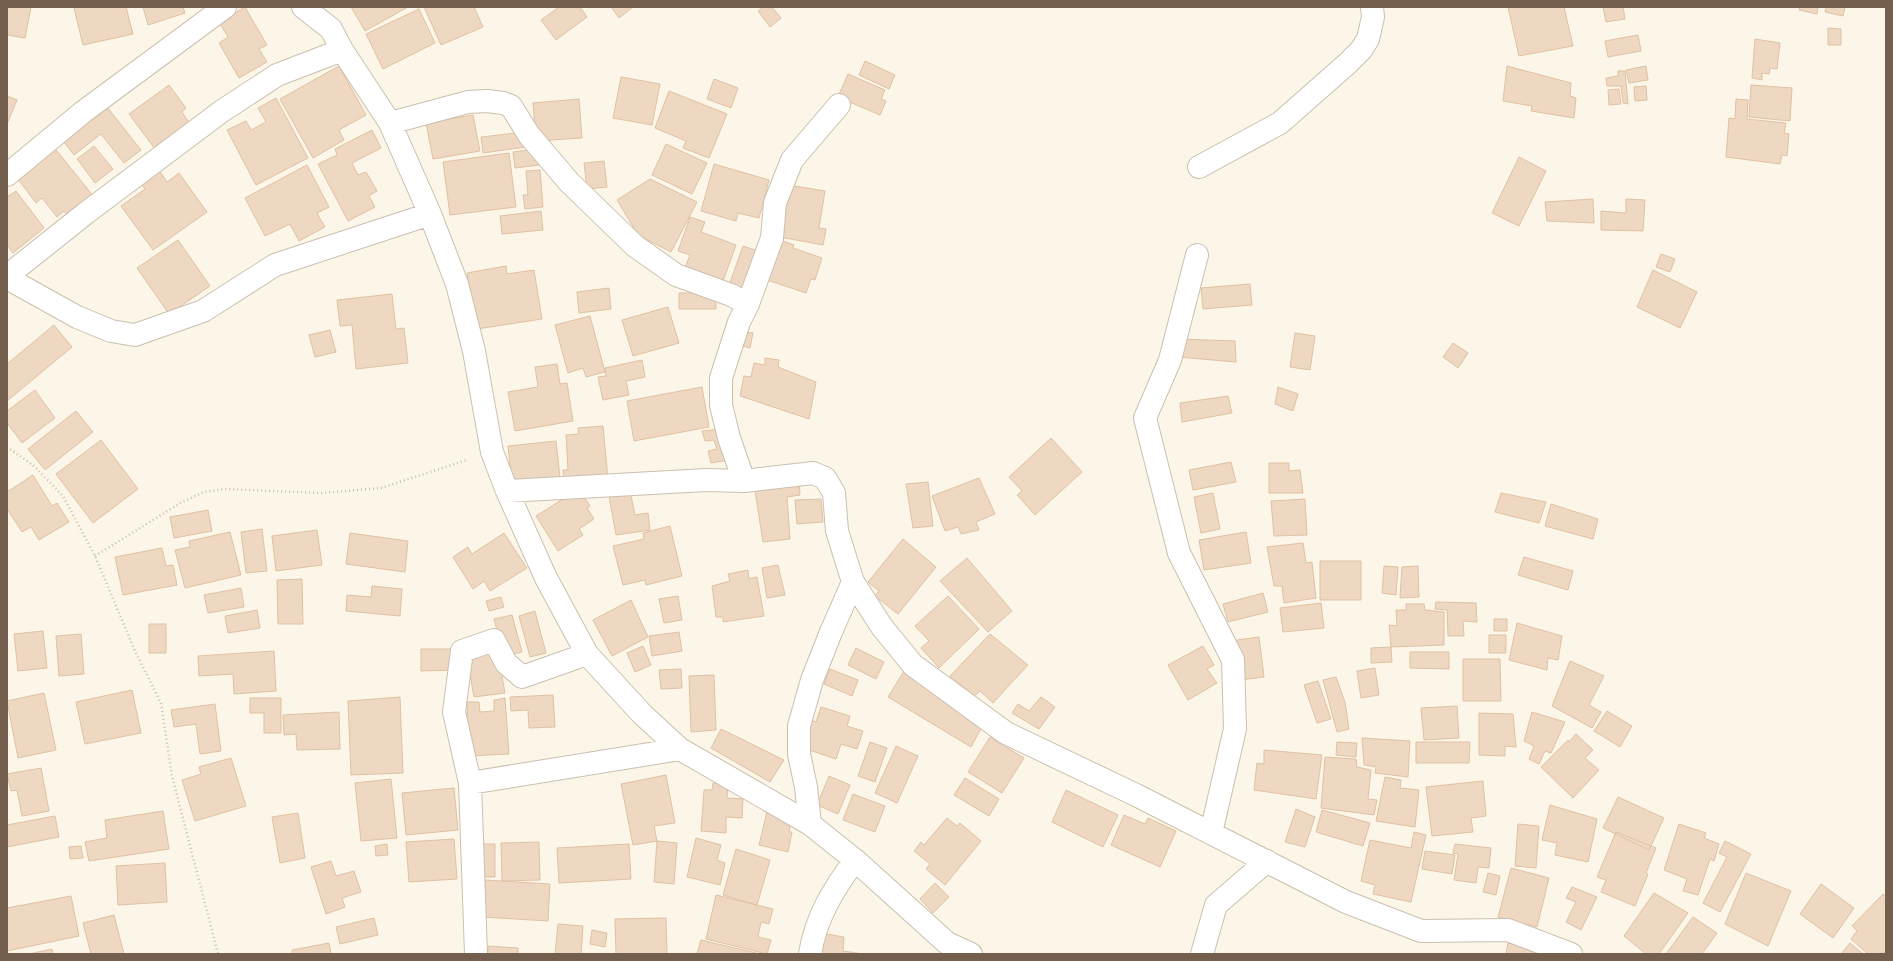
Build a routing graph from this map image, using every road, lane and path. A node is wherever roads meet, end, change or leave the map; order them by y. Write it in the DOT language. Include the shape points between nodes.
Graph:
graph roads {
  1 [pos="225,7"];
  2 [pos="303,7"];
  3 [pos="1377,10"];
  4 [pos="342,50"];
  5 [pos="839,105"];
  6 [pos="390,123"];
  7 [pos="1200,167"];
  8 [pos="7,175"];
  9 [pos="430,214"];
  10 [pos="1197,255"];
  11 [pos="7,277"];
  12 [pos="748,304"];
  13 [pos="7,447"];
  14 [pos="492,452"];
  15 [pos="744,481"];
  16 [pos="507,491"];
  17 [pos="95,556"];
  18 [pos="853,582"];
  19 [pos="587,654"];
  20 [pos="680,749"];
  21 [pos="470,783"];
  22 [pos="810,824"];
  23 [pos="1211,833"];
  24 [pos="855,860"];
  25 [pos="1267,861"];
  26 [pos="218,954"];
  27 [pos="476,954"];
  28 [pos="810,954"];
  29 [pos="971,954"];
  30 [pos="1202,954"];
  31 [pos="1571,954"];
  1 -- 8 [label="street" via="83,112"];
  2 -- 4 [label="street" via="331,29"];
  3 -- 7 [label="street" via="1368,39 1361,50 1280,123"];
  4 -- 6 [label="street"];
  4 -- 11 [label="street" via="277,75 222,111 86,213"];
  5 -- 12 [label="street" via="792,160 775,202 772,238"];
  6 -- 9 [label="street"];
  6 -- 12 [label="street" via="468,102 487,101 511,106 529,135 569,182 635,246 676,275"];
  9 -- 11 [label="street" via="275,265 203,310 135,335 111,331 77,317"];
  9 -- 14 [label="street" via="457,284 474,350"];
  10 -- 23 [label="street" via="1170,360 1145,418 1179,553 1233,660 1235,729"];
  12 -- 15 [label="street" via="739,322 721,378 721,405"];
  13 -- 17 [label="path" via="34,466 63,496"];
  14 -- 16 [label="street"];
  14 -- 17 [label="path" via="381,488 321,493 224,488 204,492 182,502"];
  15 -- 16 [label="street" via="706,480"];
  15 -- 18 [label="street" via="813,472 825,478 834,493 837,531"];
  16 -- 19 [label="street" via="546,578"];
  17 -- 26 [label="path" via="135,651 161,703 172,776"];
  18 -- 22 [label="street" via="812,680 799,726 799,754"];
  18 -- 23 [label="street" via="882,627 913,665 1006,732"];
  19 -- 20 [label="street" via="642,714"];
  19 -- 21 [label="street" via="522,677 506,663 494,640 462,651 454,712"];
  20 -- 21 [label="street"];
  20 -- 22 [label="street"];
  21 -- 27 [label="street"];
  22 -- 24 [label="street"];
  23 -- 25 [label="street"];
  24 -- 28 [label="street" via="832,892 813,934"];
  24 -- 29 [label="street" via="948,943"];
  25 -- 30 [label="street" via="1216,905"];
  25 -- 31 [label="street" via="1346,902 1421,932 1508,930"];
}
